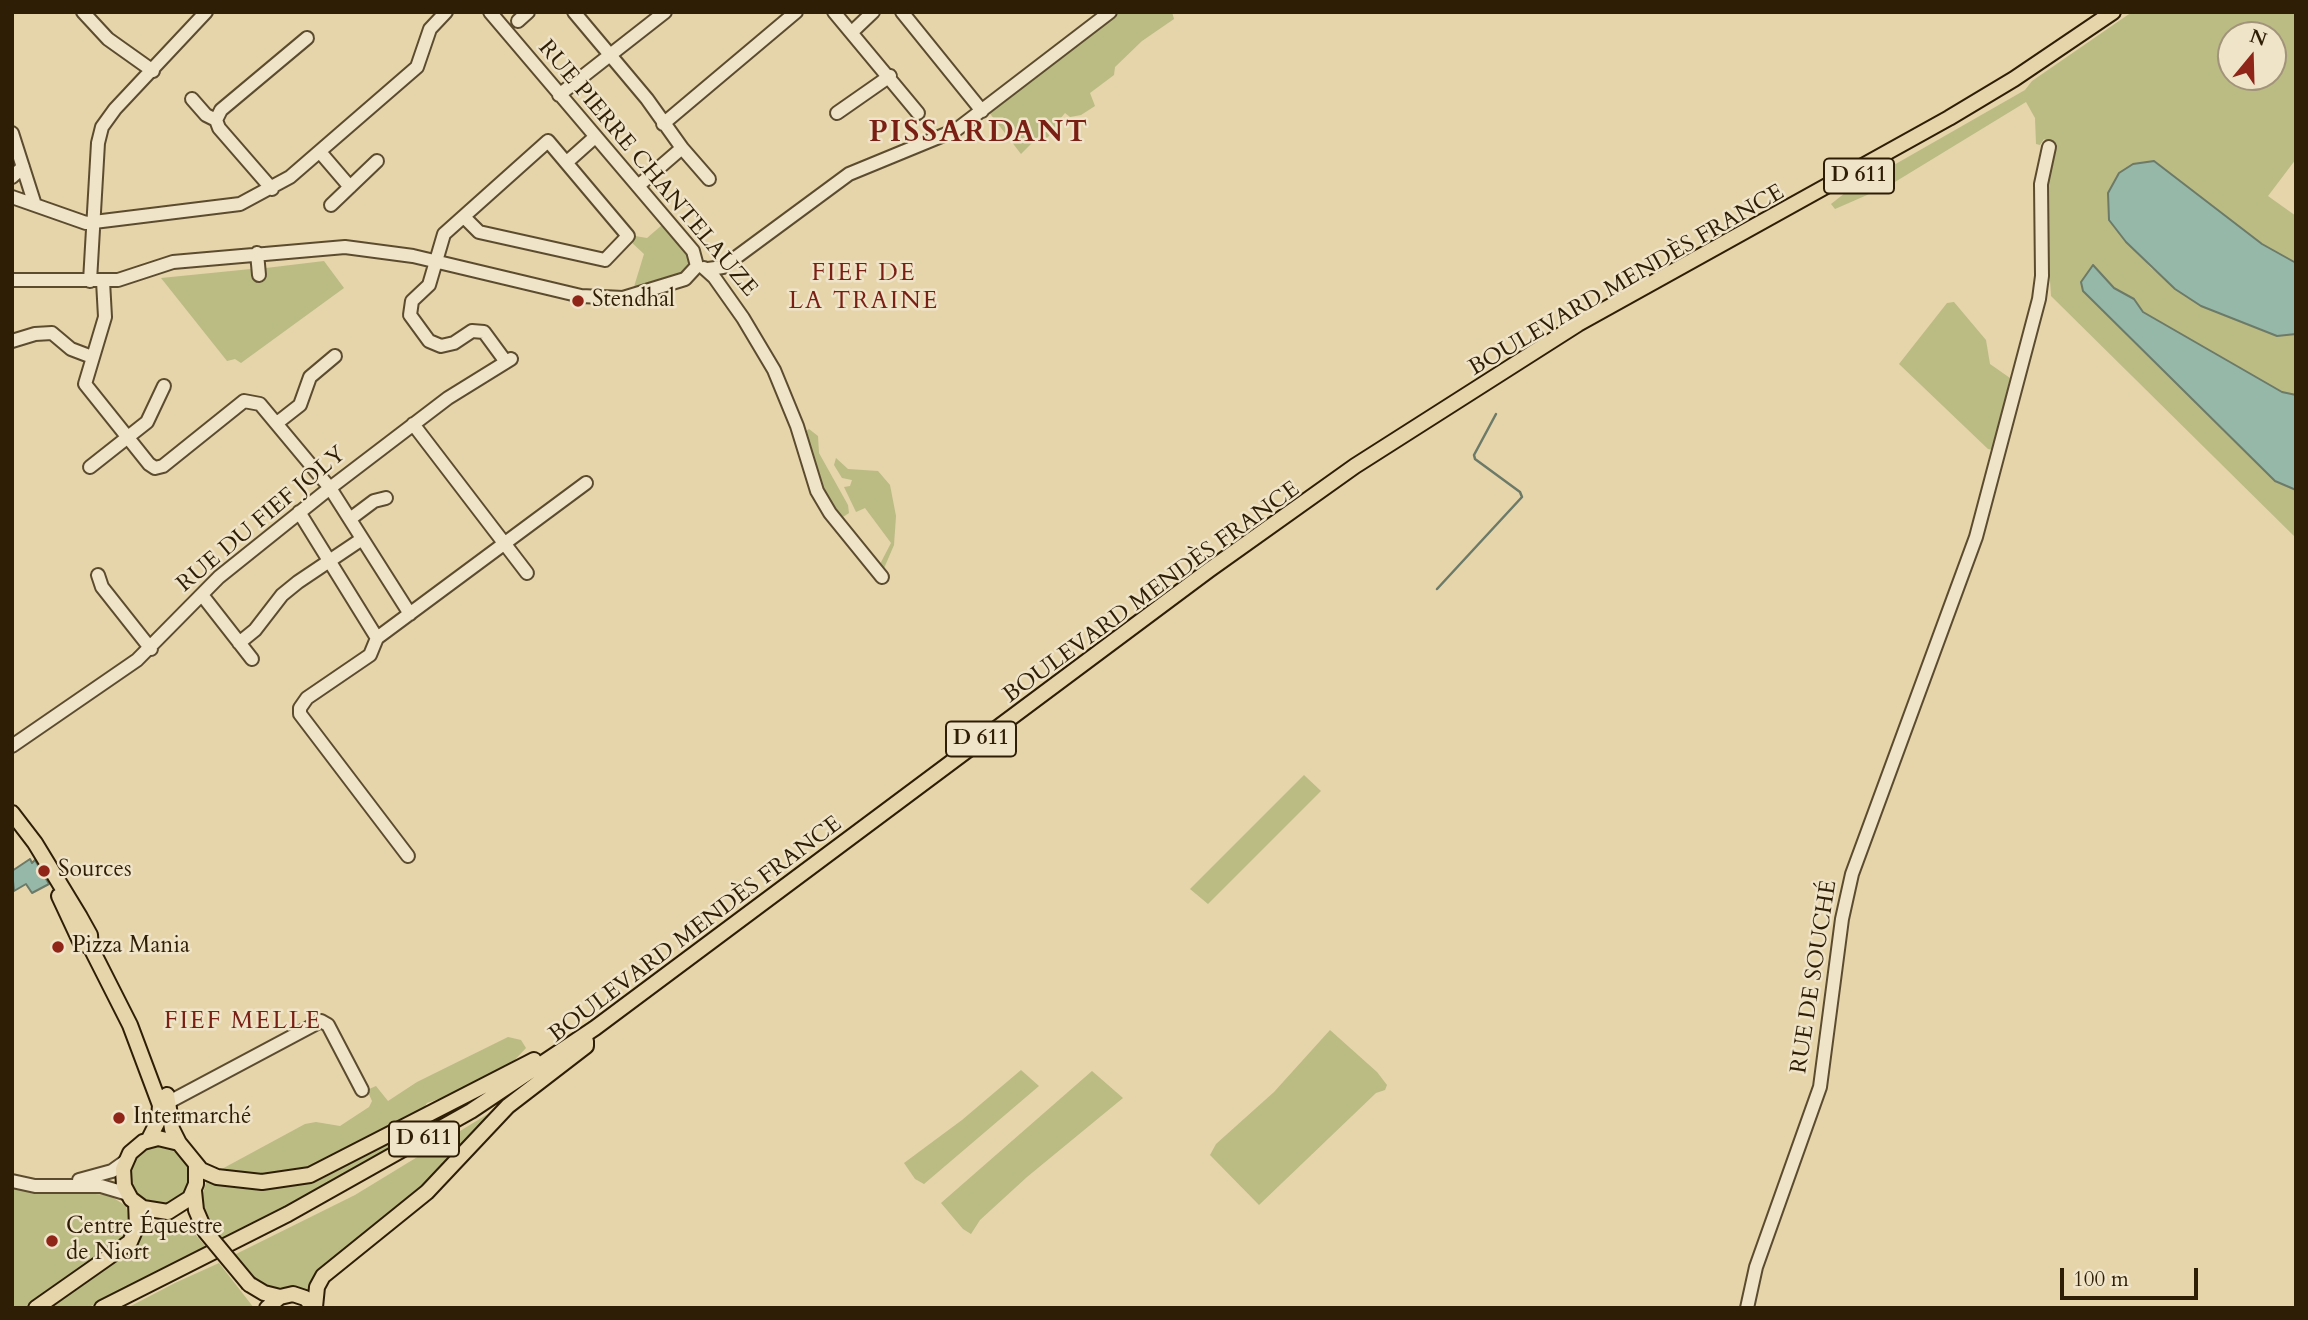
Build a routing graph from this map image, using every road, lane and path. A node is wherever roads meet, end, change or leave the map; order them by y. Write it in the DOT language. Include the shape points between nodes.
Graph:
graph roads {
  1 [pos="83,12"];
  2 [pos="206,12"];
  3 [pos="446,12"];
  4 [pos="490,12"];
  5 [pos="574,12"];
  6 [pos="665,12"];
  7 [pos="796,12"];
  8 [pos="834,12"];
  9 [pos="873,12"];
  10 [pos="902,12"];
  11 [pos="1110,12"];
  12 [pos="2113,12"];
  13 [pos="2123,12"];
  14 [pos="852,32"];
  15 [pos="307,38"];
  16 [pos="610,57"];
  17 [pos="153,71"];
  18 [pos="890,76"];
  19 [pos="559,95"];
  20 [pos="192,99"];
  21 [pos="982,111"];
  22 [pos="837,113"];
  23 [pos="918,113"];
  24 [pos="216,120"];
  25 [pos="663,124"];
  26 [pos="12,133"];
  27 [pos="595,137"];
  28 [pos="2049,146"];
  29 [pos="682,148"];
  30 [pos="320,152"];
  31 [pos="377,161"];
  32 [pos="567,162"];
  33 [pos="23,167"];
  34 [pos="12,177"];
  35 [pos="709,178"];
  36 [pos="638,186"];
  37 [pos="350,187"];
  38 [pos="272,189"];
  39 [pos="12,197"];
  40 [pos="35,205"];
  41 [pos="331,205"];
  42 [pos="464,217"];
  43 [pos="94,221"];
  44 [pos="257,253"];
  45 [pos="435,261"];
  46 [pos="703,268"];
  47 [pos="259,275"];
  48 [pos="12,280"];
  49 [pos="97,281"];
  50 [pos="12,341"];
  51 [pos="335,356"];
  52 [pos="92,357"];
  53 [pos="164,386"];
  54 [pos="277,424"];
  55 [pos="413,424"];
  56 [pos="126,438"];
  57 [pos="89,467"];
  58 [pos="586,483"];
  59 [pos="330,488"];
  60 [pos="386,498"];
  61 [pos="299,512"];
  62 [pos="350,519"];
  63 [pos="362,539"];
  64 [pos="505,545"];
  65 [pos="330,560"];
  66 [pos="527,573"];
  67 [pos="98,575"];
  68 [pos="882,578"];
  69 [pos="202,595"];
  70 [pos="410,614"];
  71 [pos="377,638"];
  72 [pos="239,643"];
  73 [pos="152,649"];
  74 [pos="252,659"];
  75 [pos="12,746"];
  76 [pos="12,801"];
  77 [pos="12,813"];
  78 [pos="28,832"];
  79 [pos="408,856"];
  80 [pos="610,1017"];
  81 [pos="130,1025"];
  82 [pos="586,1041"];
  83 [pos="362,1090"];
  84 [pos="169,1102"];
  85 [pos="149,1139"];
  86 [pos="179,1143"];
  87 [pos="126,1161"];
  88 [pos="196,1165"];
  89 [pos="12,1181"];
  90 [pos="63,1185"];
  91 [pos="194,1191"];
  92 [pos="132,1199"];
  93 [pos="168,1212"];
  94 [pos="205,1231"];
  95 [pos="230,1246"];
  96 [pos="249,1284"];
  97 [pos="279,1297"];
  98 [pos="36,1308"];
  99 [pos="102,1308"];
  100 [pos="114,1308"];
  101 [pos="260,1308"];
  102 [pos="267,1308"];
  103 [pos="315,1308"];
  104 [pos="1747,1308"];
  1 -- 17 [label="street" via="108,39"];
  2 -- 17 [label="street"];
  3 -- 30 [label="street" via="430,29 416,67"];
  4 -- 19 [label="street, RUE PIERRE CHANTELAUZE"];
  5 -- 16 [label="street"];
  6 -- 16 [label="street"];
  7 -- 25 [label="street"];
  8 -- 14 [label="street"];
  9 -- 14 [label="street"];
  10 -- 21 [label="street"];
  11 -- 21 [label="street"];
  12 -- 80 [label="main road, BOULEVARD MENDÈS FRANCE / D 611" via="1949,118 1578,324 1355,466"];
  13 -- 82 [label="main road, BOULEVARD MENDÈS FRANCE / D 611" via="1978,108 1587,327 1369,464"];
  14 -- 18 [label="street"];
  15 -- 24 [label="street" via="221,110"];
  16 -- 19 [label="street"];
  16 -- 25 [label="street" via="648,99"];
  17 -- 43 [label="street" via="102,127"];
  18 -- 22 [label="street"];
  18 -- 23 [label="street"];
  19 -- 27 [label="street, RUE PIERRE CHANTELAUZE"];
  20 -- 24 [label="street"];
  21 -- 46 [label="street" via="946,135 849,174 723,267"];
  24 -- 38 [label="street"];
  25 -- 29 [label="street"];
  26 -- 33 [label="street"];
  27 -- 32 [label="street"];
  27 -- 36 [label="street, RUE PIERRE CHANTELAUZE"];
  28 -- 104 [label="street, RUE DE SOUCHÉ" via="2041,184 2041,286 1976,537 1852,874 1820,1087 1756,1267"];
  29 -- 35 [label="street"];
  29 -- 36 [label="street"];
  30 -- 37 [label="street"];
  30 -- 38 [label="street"];
  31 -- 37 [label="street"];
  32 -- 42 [label="street" via="548,141"];
  32 -- 42 [label="street" via="628,236 605,260 479,232"];
  33 -- 34 [label="street"];
  33 -- 40 [label="street"];
  36 -- 46 [label="street, RUE PIERRE CHANTELAUZE"];
  37 -- 41 [label="street"];
  38 -- 43 [label="street" via="229,207"];
  39 -- 40 [label="street"];
  40 -- 43 [label="street" via="86,223"];
  42 -- 45 [label="street" via="444,234"];
  43 -- 49 [label="street"];
  44 -- 45 [label="street" via="345,247"];
  44 -- 47 [label="street"];
  44 -- 49 [label="street" via="163,264 128,277"];
  45 -- 46 [label="street" via="581,296 609,298 637,296"];
  45 -- 55 [label="street, RUE DU FIEF JOLY" via="429,285 411,304 412,319 429,341 442,346 472,331 484,332 509,360"];
  46 -- 68 [label="street, RUE PIERRE CHANTELAUZE" via="743,318 774,370 817,491"];
  48 -- 49 [label="street"];
  49 -- 52 [label="street" via="105,317"];
  50 -- 52 [label="street" via="52,333 71,349"];
  51 -- 54 [label="street" via="310,377 300,405"];
  52 -- 56 [label="street" via="86,387"];
  53 -- 56 [label="street" via="150,419"];
  54 -- 56 [label="street" via="260,404 239,403 158,468"];
  54 -- 59 [label="street"];
  55 -- 59 [label="street, RUE DU FIEF JOLY"];
  55 -- 64 [label="street"];
  56 -- 57 [label="street"];
  58 -- 64 [label="street"];
  59 -- 61 [label="street, RUE DU FIEF JOLY"];
  59 -- 62 [label="street"];
  60 -- 62 [label="street" via="374,500"];
  61 -- 65 [label="street"];
  61 -- 69 [label="street, RUE DU FIEF JOLY"];
  62 -- 63 [label="street"];
  63 -- 65 [label="street"];
  63 -- 70 [label="street"];
  64 -- 66 [label="street"];
  64 -- 70 [label="street"];
  65 -- 71 [label="street"];
  65 -- 72 [label="street" via="282,595"];
  67 -- 73 [label="street" via="102,587"];
  69 -- 72 [label="street"];
  69 -- 73 [label="street, RUE DU FIEF JOLY"];
  70 -- 71 [label="street"];
  71 -- 79 [label="street" via="370,655 307,698 300,714"];
  72 -- 74 [label="street"];
  73 -- 75 [label="street, RUE DU FIEF JOLY"];
  76 -- 78 [label="main road"];
  77 -- 78 [label="main road"];
  78 -- 81 [label="main road" via="51,871 80,941 91,948"];
  80 -- 88 [label="main road" via="596,1020 526,1064 310,1175 247,1182 206,1174"];
  80 -- 95 [label="main road, BOULEVARD MENDÈS FRANCE / D 611" via="440,1129"];
  81 -- 84 [label="main road" via="144,1042"];
  81 -- 85 [label="main road" via="160,1105"];
  82 -- 95 [label="main road, BOULEVARD MENDÈS FRANCE / D 611" via="444,1135"];
  82 -- 103 [label="main road" via="586,1046 508,1106 427,1192 323,1276"];
  83 -- 84 [label="street" via="328,1025 321,1021"];
  84 -- 86 [label="main road"];
  85 -- 86 [label="main road"];
  85 -- 87 [label="main road"];
  86 -- 88 [label="main road"];
  87 -- 90 [label="street" via="102,1175"];
  87 -- 92 [label="main road" via="123,1178"];
  88 -- 91 [label="main road"];
  89 -- 90 [label="street"];
  90 -- 92 [label="street" via="101,1186"];
  91 -- 93 [label="main road" via="184,1204"];
  91 -- 94 [label="main road"];
  92 -- 93 [label="main road" via="152,1212"];
  92 -- 98 [label="main road" via="137,1226 130,1242"];
  93 -- 94 [label="main road"];
  94 -- 96 [label="main road, bridge"];
  95 -- 99 [label="main road, D 611"];
  95 -- 100 [label="main road, D 611"];
  96 -- 97 [label="main road"];
  96 -- 101 [label="main road"];
  97 -- 102 [label="main road"];
  97 -- 103 [label="main road" via="299,1295"];
}
